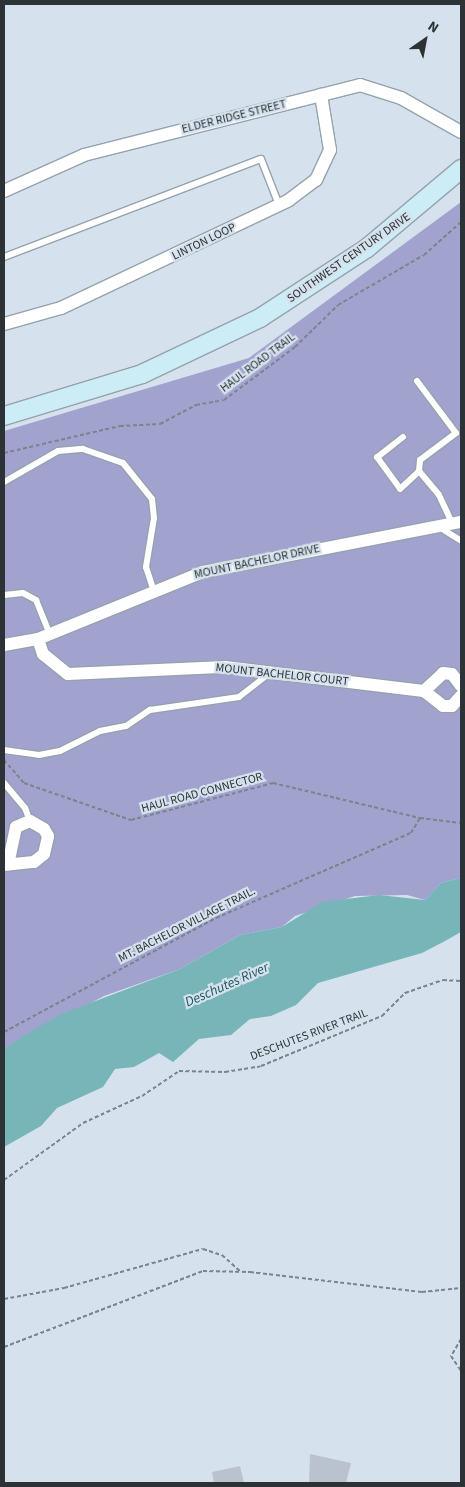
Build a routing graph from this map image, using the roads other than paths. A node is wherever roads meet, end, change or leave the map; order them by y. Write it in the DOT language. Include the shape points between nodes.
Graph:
graph roads {
  1 [pos="321,95"];
  2 [pos="461,132"];
  3 [pos="461,169"];
  4 [pos="4,190"];
  5 [pos="279,205"];
  6 [pos="4,257"];
  7 [pos="4,324"];
  8 [pos="417,381"];
  9 [pos="4,416"];
  10 [pos="403,437"];
  11 [pos="419,471"];
  12 [pos="4,482"];
  13 [pos="456,522"];
  14 [pos="438,527"];
  15 [pos="461,540"];
  16 [pos="153,589"];
  17 [pos="4,595"];
  18 [pos="44,637"];
  19 [pos="4,645"];
  20 [pos="272,671"];
  21 [pos="461,686"];
  22 [pos="424,691"];
  23 [pos="461,696"];
  24 [pos="4,750"];
  25 [pos="4,783"];
  26 [pos="30,822"];
  27 [pos="6,864"];
  1 -- 2 [label="street, ELDER RIDGE STREET" via="360,86 401,98"];
  1 -- 4 [label="street, ELDER RIDGE STREET" via="84,155"];
  1 -- 5 [label="street, LINTON LOOP" via="330,150 316,180"];
  3 -- 9 [label="main road, SOUTHWEST CENTURY DRIVE" via="367,248 260,318 142,374"];
  5 -- 6 [label="lane" via="261,159"];
  5 -- 7 [label="street, LINTON LOOP" via="70,304"];
  8 -- 11 [label="lane" via="456,433 420,460"];
  10 -- 11 [label="lane" via="377,457 400,489"];
  11 -- 13 [label="lane"];
  12 -- 16 [label="lane" via="58,451 83,449 123,463 152,499 154,518 146,567"];
  13 -- 14 [label="street, MOUNT BACHELOR DRIVE"];
  14 -- 15 [label="lane"];
  14 -- 16 [label="street, MOUNT BACHELOR DRIVE" via="203,572"];
  16 -- 18 [label="street, MOUNT BACHELOR DRIVE"];
  17 -- 18 [label="lane" via="23,592 36,600"];
  18 -- 19 [label="street, MOUNT BACHELOR DRIVE"];
  18 -- 20 [label="street, MOUNT BACHELOR COURT" via="43,654 68,674 226,667"];
  20 -- 22 [label="street, MOUNT BACHELOR COURT"];
  20 -- 24 [label="lane" via="239,697 150,710 126,726 100,731 60,751 39,755"];
  21 -- 22 [label="street" via="452,674 443,673"];
  22 -- 23 [label="street, MOUNT BACHELOR COURT" via="443,706 452,706"];
  25 -- 26 [label="lane" via="25,808"];
  26 -- 27 [label="street" via="16,827"];
  26 -- 27 [label="street" via="48,836 44,854 34,862"];
}
